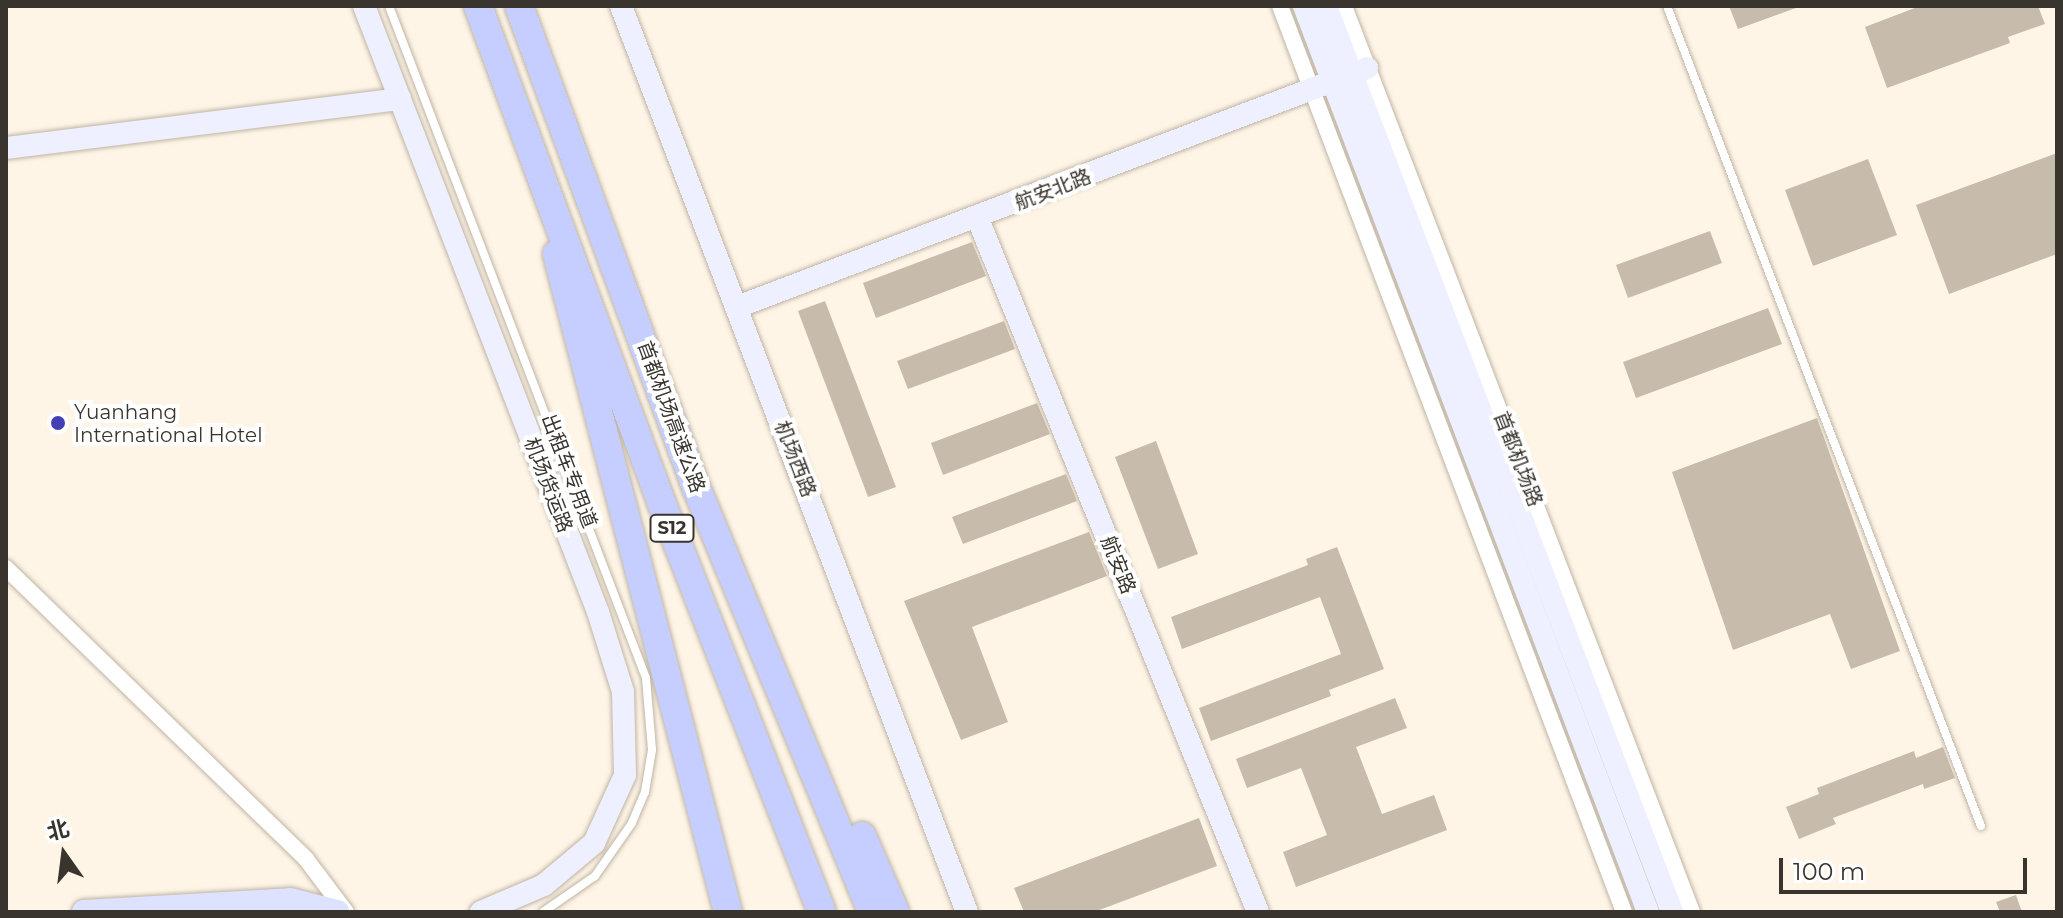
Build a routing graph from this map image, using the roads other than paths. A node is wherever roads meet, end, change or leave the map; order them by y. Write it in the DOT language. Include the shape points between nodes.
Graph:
graph roads {
  1 [pos="364,6"];
  2 [pos="389,6"];
  3 [pos="478,6"];
  4 [pos="519,6"];
  5 [pos="621,6"];
  6 [pos="1280,6"];
  7 [pos="1304,6"];
  8 [pos="1326,6"];
  9 [pos="1344,6"];
  10 [pos="1667,6"];
  11 [pos="1351,75"];
  12 [pos="1312,91"];
  13 [pos="400,99"];
  14 [pos="531,141"];
  15 [pos="6,148"];
  16 [pos="978,219"];
  17 [pos="737,307"];
  18 [pos="696,487"];
  19 [pos="6,568"];
  20 [pos="1981,826"];
  21 [pos="800,857"];
  22 [pos="84,912"];
  23 [pos="337,912"];
  24 [pos="346,912"];
  25 [pos="481,912"];
  26 [pos="543,912"];
  27 [pos="728,912"];
  28 [pos="809,912"];
  29 [pos="822,912"];
  30 [pos="872,912"];
  31 [pos="895,912"];
  32 [pos="967,912"];
  33 [pos="1258,912"];
  34 [pos="1624,912"];
  35 [pos="1648,912"];
  36 [pos="1672,912"];
  37 [pos="1692,912"];
  1 -- 13 [label="street, 机场货运路"];
  2 -- 26 [label="lane, 出租车专用道" via="646,678 652,750 645,792 632,823 595,876"];
  3 -- 14 [label="highway, 首都机场高速公路 / S12"];
  4 -- 18 [label="highway, 首都机场高速公路 / S12"];
  5 -- 17 [label="street, 机场西路"];
  6 -- 12 [label="street"];
  7 -- 11 [label="street, 首都机场路"];
  8 -- 11 [label="street, 首都机场路"];
  9 -- 11 [label="street, 首都机场路"];
  10 -- 20 [label="lane"];
  11 -- 12 [label="street, 航安北路"];
  11 -- 35 [label="street, 首都机场路"];
  11 -- 36 [label="street, 首都机场路"];
  11 -- 37 [label="street, 首都机场路"];
  12 -- 16 [label="street, 航安北路"];
  12 -- 34 [label="street"];
  13 -- 15 [label="street"];
  13 -- 25 [label="street, 机场货运路" via="598,612 626,719 625,775 594,843 544,885"];
  14 -- 21 [label="highway, 首都机场高速公路 / S12" via="657,493"];
  14 -- 27 [label="highway" via="551,212 561,280"];
  16 -- 17 [label="street, 航安北路"];
  16 -- 33 [label="street, 航安路"];
  17 -- 32 [label="street, 机场西路"];
  18 -- 30 [label="highway, 首都机场高速公路 / S12"];
  18 -- 31 [label="highway" via="759,602"];
  19 -- 24 [label="street" via="306,859"];
  21 -- 28 [label="highway"];
  21 -- 29 [label="highway, 首都机场高速公路 / S12"];
  22 -- 23 [label="main road" via="290,900"];
}
